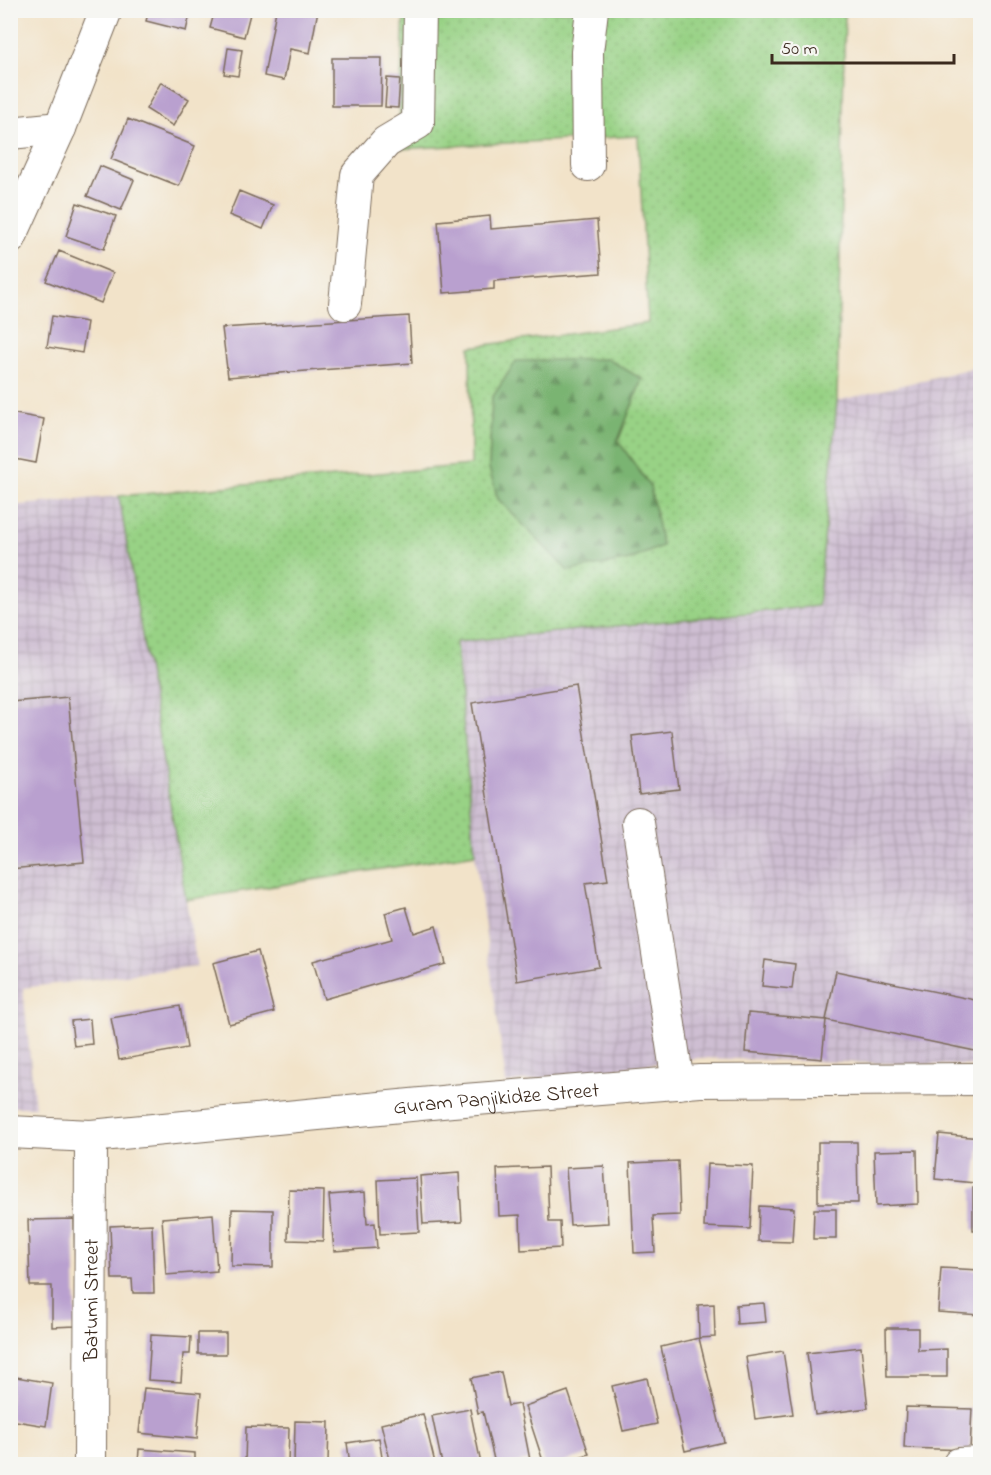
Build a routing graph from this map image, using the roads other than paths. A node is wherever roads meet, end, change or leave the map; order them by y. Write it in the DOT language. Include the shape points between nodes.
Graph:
graph roads {
  1 [pos="106,10"];
  2 [pos="420,10"];
  3 [pos="592,10"];
  4 [pos="60,128"];
  5 [pos="10,133"];
  6 [pos="588,165"];
  7 [pos="10,238"];
  8 [pos="345,304"];
  9 [pos="638,823"];
  10 [pos="981,1079"];
  11 [pos="678,1083"];
  12 [pos="10,1132"];
  13 [pos="91,1136"];
  14 [pos="981,1463"];
  15 [pos="90,1464"];
  16 [pos="959,1464"];
  1 -- 4 [label="street"];
  2 -- 8 [label="street" via="418,123 386,142 357,175"];
  3 -- 6 [label="street" via="587,52"];
  4 -- 5 [label="street"];
  4 -- 7 [label="street"];
  9 -- 11 [label="street"];
  10 -- 11 [label="street, Guram Panjikidze Street"];
  11 -- 13 [label="street, Guram Panjikidze Street"];
  12 -- 13 [label="street, Guram Panjikidze Street"];
  13 -- 15 [label="street, Batumi Street"];
  14 -- 16 [label="street"];
}
